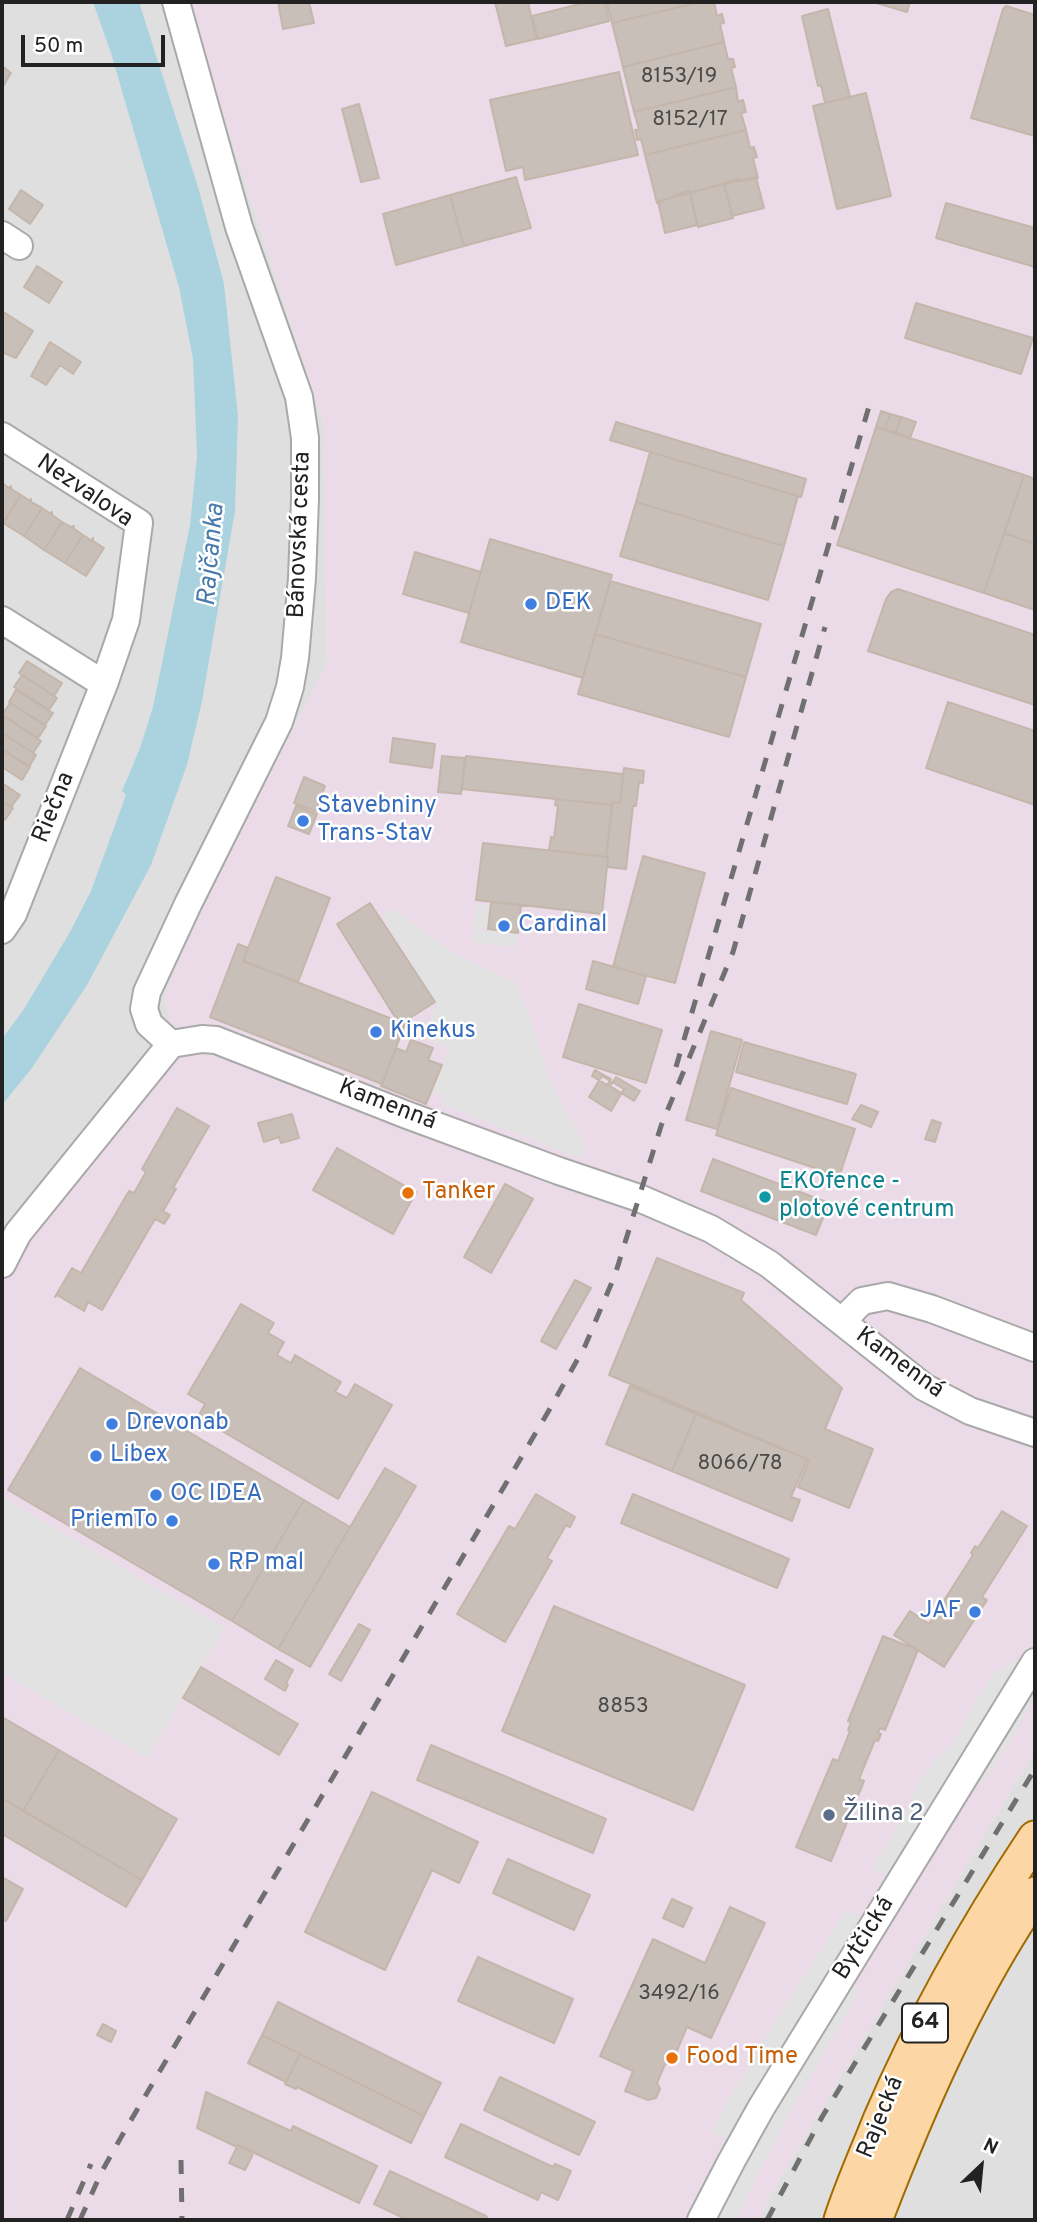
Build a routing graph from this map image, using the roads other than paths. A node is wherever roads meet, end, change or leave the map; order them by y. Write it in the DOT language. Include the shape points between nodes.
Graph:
graph roads {
  1 [pos="176,2"];
  2 [pos="2,436"];
  3 [pos="2,620"];
  4 [pos="104,684"];
  5 [pos="2,930"];
  6 [pos="170,1044"];
  7 [pos="2,1264"];
  8 [pos="842,1321"];
  9 [pos="1035,1348"];
  10 [pos="1035,1433"];
  11 [pos="1035,1662"];
  12 [pos="1035,1838"];
  13 [pos="1035,1894"];
  14 [pos="702,2220"];
  15 [pos="841,2220"];
  16 [pos="874,2220"];
  1 -- 6 [label="street, Bánovská cesta" via="239,227 299,397 306,499 295,658 279,722 147,992 144,1009 149,1024"];
  2 -- 4 [label="street, Nezvalova" via="139,523 126,620"];
  3 -- 4 [label="street"];
  4 -- 5 [label="street, Riečna" via="13,914"];
  6 -- 7 [label="street" via="18,1234"];
  6 -- 8 [label="street, Kamenná" via="216,1040 639,1198 711,1229 769,1264"];
  8 -- 9 [label="street, Kamenná" via="862,1301 887,1296"];
  8 -- 10 [label="street, Kamenná" via="924,1387 970,1410"];
  11 -- 14 [label="street, Bytčická" via="767,2097"];
  12 -- 15 [label="main road, Rajecká / 64" via="933,2007 903,2067"];
  13 -- 16 [label="main road, Rajecká / 64" via="933,2079"];
}
